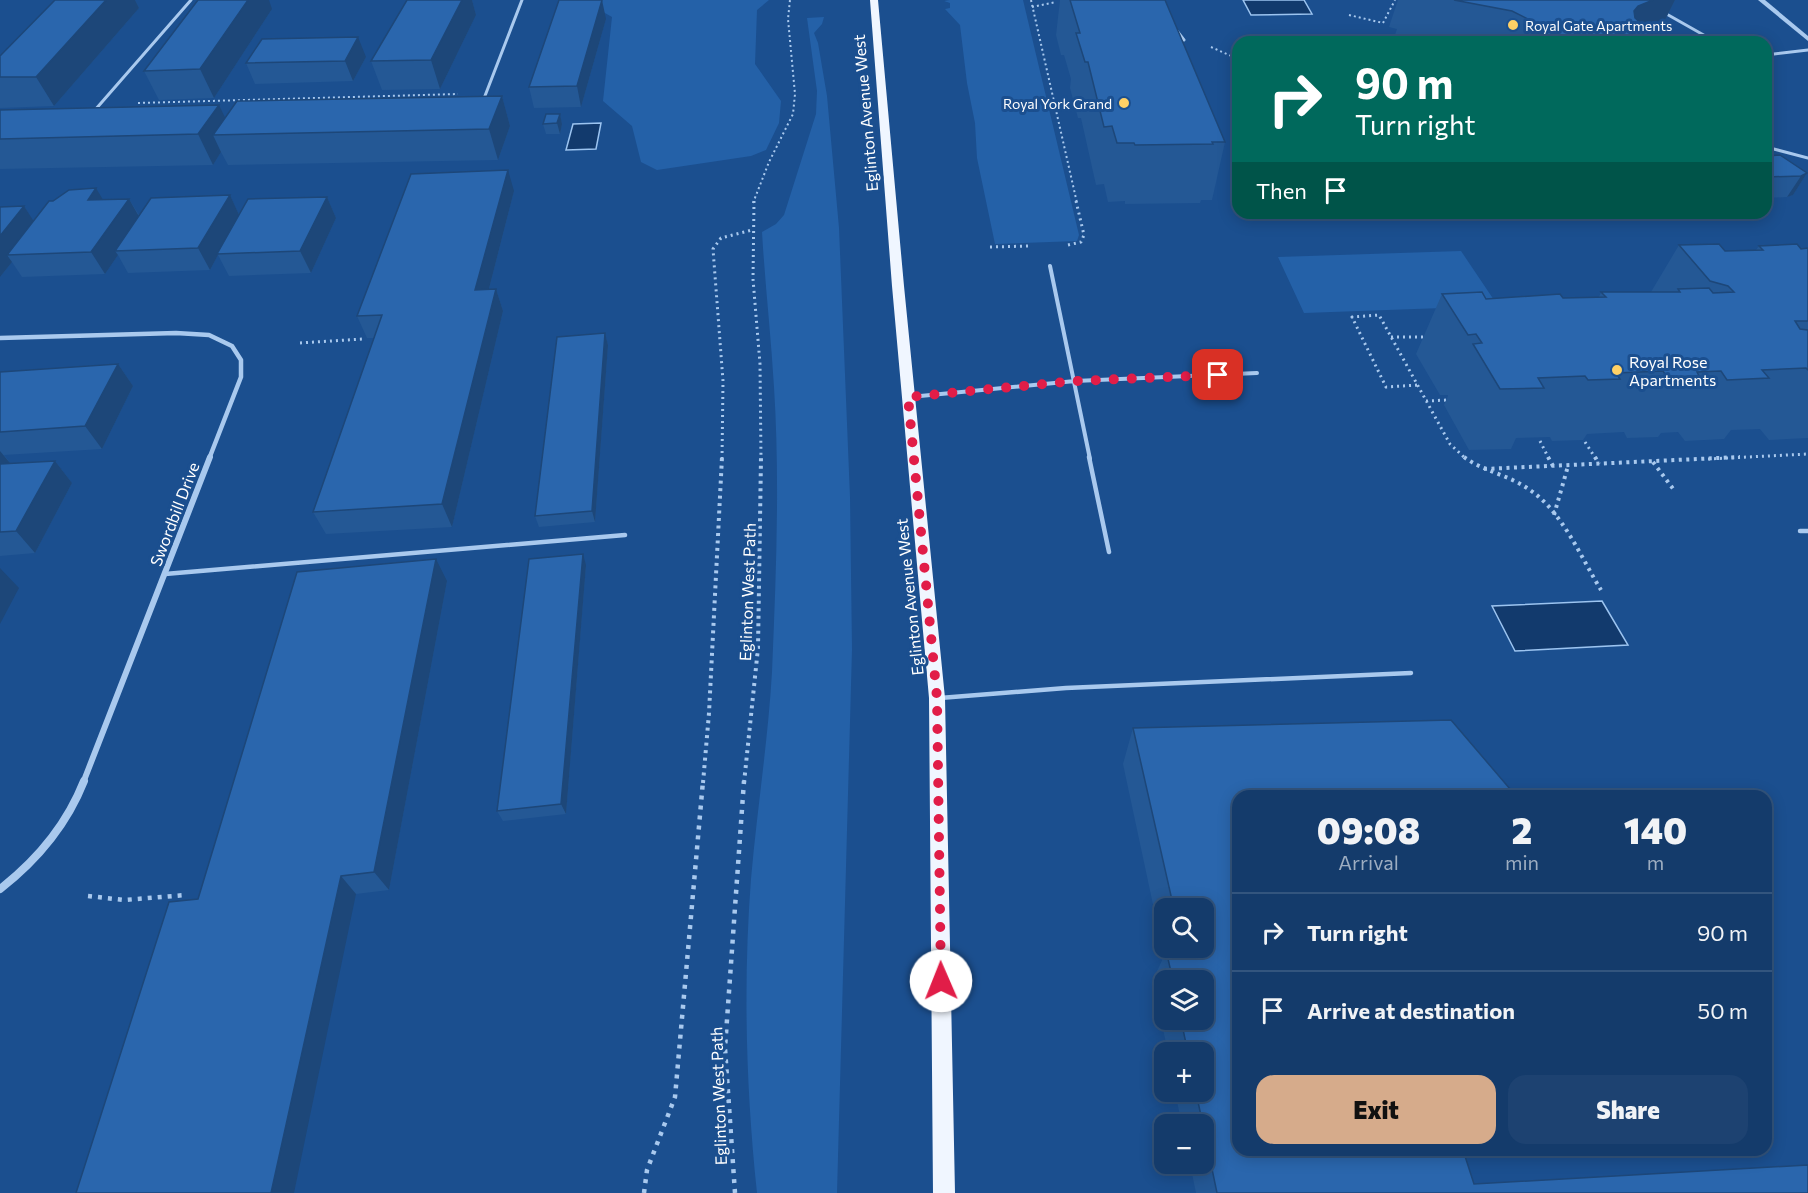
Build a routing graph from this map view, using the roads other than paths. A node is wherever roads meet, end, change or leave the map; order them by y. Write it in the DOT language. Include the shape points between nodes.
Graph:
graph roads {
  1 [pos="191,0"];
  2 [pos="522,0"];
  3 [pos="874,0"];
  4 [pos="1761,0"];
  5 [pos="1654,8"];
  6 [pos="1177,31"];
  7 [pos="1705,36"];
  8 [pos="1808,39"];
  9 [pos="1184,40"];
  10 [pos="1808,50"];
  11 [pos="1772,54"];
  12 [pos="481,105"];
  13 [pos="103,114"];
  14 [pos="1772,149"];
  15 [pos="1808,158"];
  16 [pos="1050,266"];
  17 [pos="0,338"];
  18 [pos="1257,373"];
  19 [pos="1075,381"];
  20 [pos="908,397"];
  21 [pos="1800,531"];
  22 [pos="1808,531"];
  23 [pos="625,535"];
  24 [pos="1109,552"];
  25 [pos="165,574"];
  26 [pos="1411,673"];
  27 [pos="937,698"];
  28 [pos="0,889"];
  29 [pos="944,1193"];
  1 -- 13 [label="lane" via="91,114"];
  2 -- 12 [label="lane"];
  3 -- 20 [label="main road, Eglinton Avenue West"];
  4 -- 8 [label="street"];
  5 -- 7 [label="lane"];
  6 -- 9 [label="lane"];
  10 -- 11 [label="lane"];
  14 -- 15 [label="lane"];
  16 -- 19 [label="lane"];
  17 -- 25 [label="street, Swordbill Drive" via="176,333 209,335 232,346 241,360 242,377"];
  18 -- 19 [label="lane"];
  19 -- 20 [label="lane"];
  19 -- 24 [label="lane"];
  20 -- 27 [label="main road, Eglinton Avenue West"];
  21 -- 22 [label="lane"];
  23 -- 25 [label="lane"];
  25 -- 28 [label="street, Swordbill Drive" via="80,791 52,840"];
  26 -- 27 [label="lane" via="1066,688"];
  27 -- 29 [label="main road, Eglinton Avenue West"];
}
